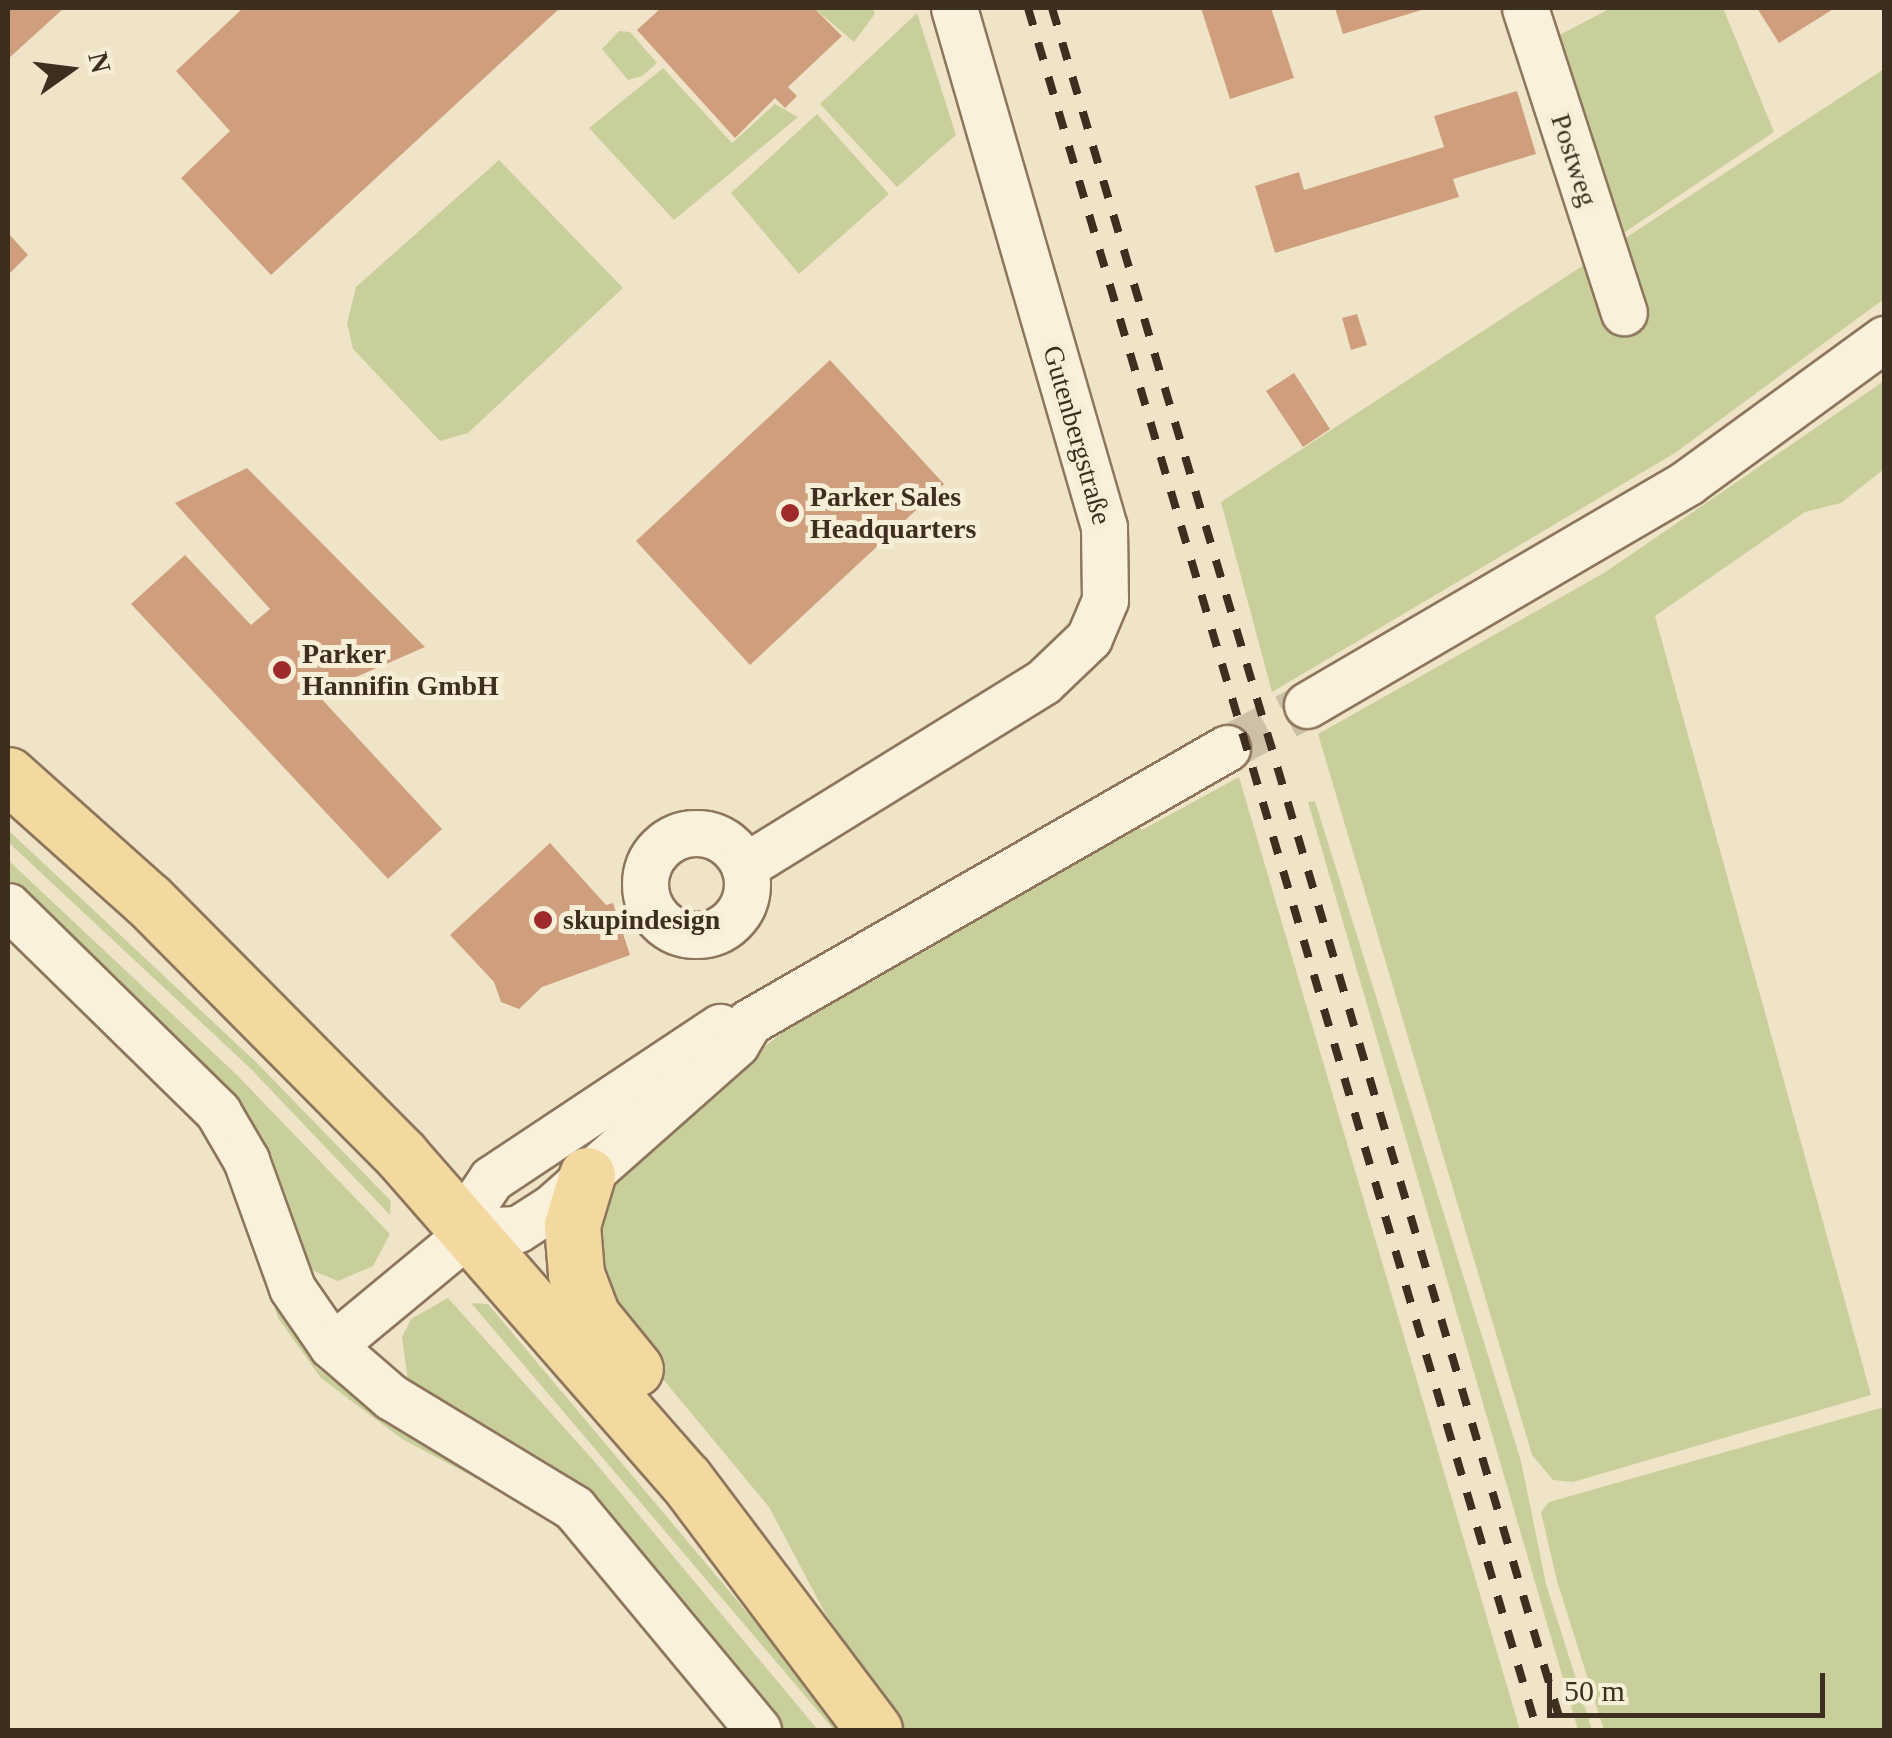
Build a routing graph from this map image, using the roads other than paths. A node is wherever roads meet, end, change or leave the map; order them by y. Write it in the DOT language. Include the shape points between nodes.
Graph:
graph roads {
  1 [pos="954,8"];
  2 [pos="1525,8"];
  3 [pos="1624,312"];
  4 [pos="1884,339"];
  5 [pos="1307,705"];
  6 [pos="1227,748"];
  7 [pos="8,775"];
  8 [pos="744,866"];
  9 [pos="8,906"];
  10 [pos="749,1022"];
  11 [pos="587,1174"];
  12 [pos="470,1231"];
  13 [pos="332,1346"];
  14 [pos="685,1479"];
  15 [pos="758,1730"];
  16 [pos="874,1730"];
  1 -- 8 [label="street, Gutenbergstraße" via="1104,527 1105,600 1090,638 1042,682"];
  2 -- 3 [label="street, Postweg"];
  4 -- 5 [label="street" via="1688,482"];
  6 -- 10 [label="street"];
  7 -- 12 [label="main road" via="290,1038"];
  9 -- 13 [label="street" via="218,1112 246,1160 292,1288"];
  10 -- 11 [label="street" via="736,1044"];
  10 -- 12 [label="street" via="699,1038 490,1179 475,1202"];
  11 -- 12 [label="street" via="518,1229"];
  11 -- 14 [label="main road" via="572,1225 582,1296 664,1404"];
  12 -- 13 [label="street"];
  12 -- 14 [label="main road"];
  13 -- 15 [label="street" via="391,1397 583,1516"];
  14 -- 16 [label="main road"];
}
